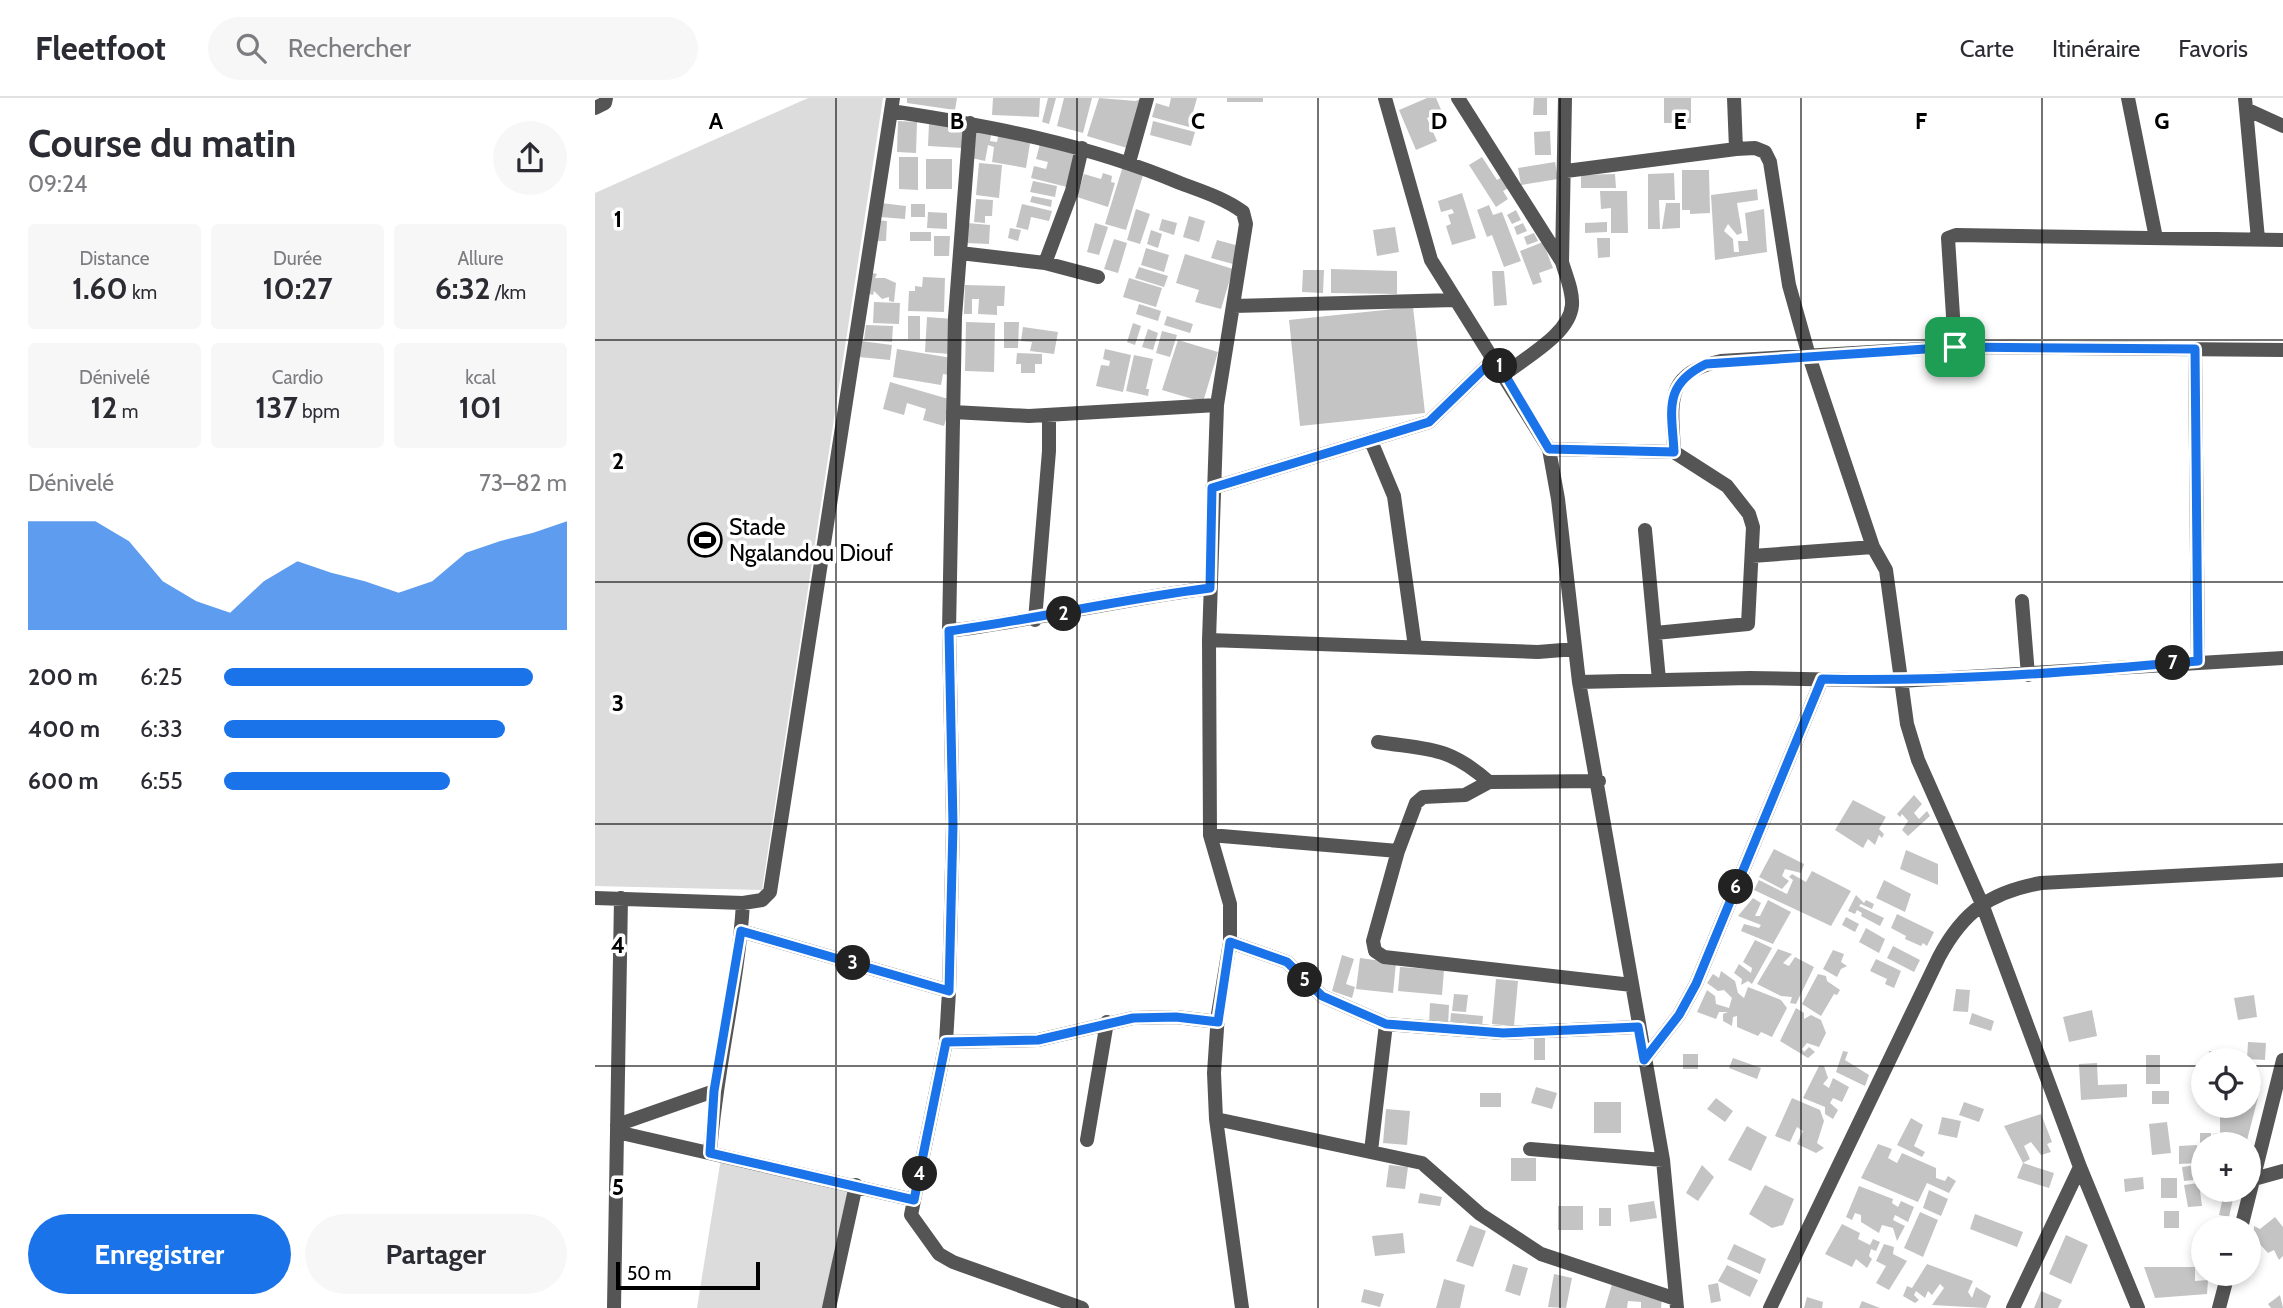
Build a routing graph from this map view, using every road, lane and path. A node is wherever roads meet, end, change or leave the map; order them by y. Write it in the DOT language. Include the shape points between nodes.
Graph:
graph roads {
  1 [pos="605,98"];
  2 [pos="1147,98"];
  3 [pos="1385,98"];
  4 [pos="1458,98"];
  5 [pos="1565,98"];
  6 [pos="1734,98"];
  7 [pos="2128,98"];
  8 [pos="2246,103"];
  9 [pos="892,105"];
  10 [pos="595,108"];
  11 [pos="970,123"];
  12 [pos="2283,126"];
  13 [pos="1082,148"];
  14 [pos="1736,149"];
  15 [pos="1129,162"];
  16 [pos="1566,171"];
  17 [pos="2157,239"];
  18 [pos="2258,239"];
  19 [pos="2283,240"];
  20 [pos="960,253"];
  21 [pos="1562,262"];
  22 [pos="1045,263"];
  23 [pos="1098,277"];
  24 [pos="1455,300"];
  25 [pos="1233,306"];
  26 [pos="1955,347"];
  27 [pos="2195,349"];
  28 [pos="2283,350"];
  29 [pos="1809,356"];
  30 [pos="1495,358"];
  31 [pos="1505,374"];
  32 [pos="1217,405"];
  33 [pos="953,412"];
  34 [pos="1049,415"];
  35 [pos="1371,441"];
  36 [pos="1549,449"];
  37 [pos="1674,452"];
  38 [pos="1212,488"];
  39 [pos="1645,530"];
  40 [pos="1873,547"];
  41 [pos="1752,556"];
  42 [pos="1210,588"];
  43 [pos="2022,601"];
  44 [pos="1035,620"];
  45 [pos="949,631"];
  46 [pos="1655,632"];
  47 [pos="1209,640"];
  48 [pos="1415,647"];
  49 [pos="1574,649"];
  50 [pos="2283,657"];
  51 [pos="2198,661"];
  52 [pos="2028,675"];
  53 [pos="1822,679"];
  54 [pos="1659,680"];
  55 [pos="1900,681"];
  56 [pos="1579,682"];
  57 [pos="1378,742"];
  58 [pos="1599,781"];
  59 [pos="1489,782"];
  60 [pos="1210,835"];
  61 [pos="1398,851"];
  62 [pos="2283,870"];
  63 [pos="595,898"];
  64 [pos="621,898"];
  65 [pos="743,903"];
  66 [pos="1982,904"];
  67 [pos="741,931"];
  68 [pos="1230,942"];
  69 [pos="1632,985"];
  70 [pos="949,991"];
  71 [pos="1107,1022"];
  72 [pos="1218,1022"];
  73 [pos="1386,1024"];
  74 [pos="1638,1027"];
  75 [pos="946,1042"];
  76 [pos="1644,1060"];
  77 [pos="2283,1060"];
  78 [pos="714,1091"];
  79 [pos="1216,1119"];
  80 [pos="617,1128"];
  81 [pos="1087,1140"];
  82 [pos="1529,1149"];
  83 [pos="1371,1151"];
  84 [pos="2261,1151"];
  85 [pos="710,1153"];
  86 [pos="1663,1160"];
  87 [pos="2080,1167"];
  88 [pos="2283,1171"];
  89 [pos="2261,1178"];
  90 [pos="856,1185"];
  91 [pos="914,1200"];
  92 [pos="2225,1286"];
  93 [pos="1677,1304"];
  94 [pos="614,1308"];
  95 [pos="829,1308"];
  96 [pos="1082,1308"];
  97 [pos="1242,1308"];
  98 [pos="1770,1308"];
  99 [pos="2013,1308"];
  100 [pos="2138,1308"];
  101 [pos="2219,1308"];
  1 -- 10 [label="street" via="605,103"];
  2 -- 15 [label="street"];
  3 -- 24 [label="street" via="1420,230 1431,260"];
  4 -- 21 [label="street"];
  5 -- 16 [label="street"];
  6 -- 14 [label="street"];
  7 -- 17 [label="street"];
  8 -- 12 [label="street"];
  8 -- 18 [label="street"];
  9 -- 11 [label="street"];
  9 -- 65 [label="street" via="770,892 762,900"];
  11 -- 13 [label="street"];
  11 -- 20 [label="street"];
  13 -- 15 [label="street"];
  13 -- 22 [label="street" via="1072,191"];
  14 -- 16 [label="street"];
  14 -- 29 [label="street" via="1755,148 1765,152 1770,162 1784,260"];
  15 -- 25 [label="street" via="1243,212 1246,224"];
  16 -- 21 [label="street"];
  17 -- 18 [label="street"];
  17 -- 26 [label="street" via="1948,238"];
  18 -- 19 [label="street"];
  20 -- 22 [label="street"];
  20 -- 33 [label="street"];
  21 -- 31 [label="street" via="1571,293 1567,321"];
  22 -- 23 [label="street"];
  24 -- 25 [label="street"];
  24 -- 30 [label="street"];
  25 -- 32 [label="street"];
  26 -- 27 [label="street"];
  26 -- 29 [label="street"];
  27 -- 28 [label="street"];
  27 -- 51 [label="street"];
  29 -- 37 [label="street" via="1721,361 1692,371 1677,383 1671,399"];
  29 -- 40 [label="street"];
  30 -- 31 [label="street"];
  30 -- 35 [label="street" via="1429,422"];
  31 -- 36 [label="street"];
  32 -- 34 [label="street"];
  32 -- 38 [label="street"];
  33 -- 34 [label="street"];
  33 -- 45 [label="street"];
  34 -- 44 [label="street"];
  35 -- 38 [label="street"];
  35 -- 48 [label="street" via="1394,496"];
  36 -- 37 [label="street"];
  36 -- 49 [label="street"];
  37 -- 41 [label="street" via="1737,497 1753,527"];
  38 -- 42 [label="street"];
  39 -- 46 [label="street"];
  40 -- 41 [label="street"];
  40 -- 55 [label="street" via="1886,570 1892,596"];
  41 -- 46 [label="street" via="1748,624"];
  42 -- 44 [label="street" via="1144,596"];
  42 -- 47 [label="street"];
  43 -- 52 [label="street"];
  44 -- 45 [label="street"];
  45 -- 70 [label="street" via="953,825"];
  46 -- 54 [label="street"];
  47 -- 48 [label="street"];
  47 -- 60 [label="street"];
  48 -- 49 [label="street"];
  49 -- 56 [label="street"];
  50 -- 51 [label="street"];
  51 -- 52 [label="street"];
  52 -- 55 [label="street"];
  53 -- 54 [label="street"];
  53 -- 55 [label="street"];
  53 -- 76 [label="street" via="1696,984"];
  54 -- 56 [label="street"];
  55 -- 66 [label="street" via="1918,760"];
  56 -- 58 [label="street"];
  57 -- 59 [label="street" via="1449,753"];
  58 -- 59 [label="street"];
  58 -- 69 [label="street"];
  59 -- 61 [label="street" via="1465,795 1423,797 1416,803"];
  60 -- 61 [label="street"];
  60 -- 68 [label="street" via="1230,904"];
  61 -- 69 [label="street" via="1373,941 1375,951 1384,957"];
  62 -- 66 [label="street" via="2041,883 2012,888"];
  63 -- 64 [label="street"];
  64 -- 65 [label="street"];
  64 -- 80 [label="street"];
  65 -- 67 [label="street"];
  66 -- 87 [label="street"];
  66 -- 98 [label="street" via="1966,916 1939,957"];
  67 -- 70 [label="street"];
  67 -- 78 [label="street"];
  68 -- 72 [label="street"];
  68 -- 73 [label="street" via="1287,962 1322,996"];
  69 -- 74 [label="street"];
  70 -- 75 [label="street"];
  71 -- 72 [label="street" via="1176,1017"];
  71 -- 75 [label="street" via="1038,1040"];
  71 -- 81 [label="street"];
  72 -- 79 [label="street"];
  73 -- 74 [label="street" via="1503,1033"];
  73 -- 83 [label="street"];
  74 -- 76 [label="street"];
  75 -- 91 [label="street"];
  76 -- 86 [label="street"];
  77 -- 84 [label="street"];
  78 -- 80 [label="street"];
  78 -- 85 [label="street"];
  79 -- 83 [label="street"];
  79 -- 97 [label="street"];
  80 -- 85 [label="street"];
  80 -- 94 [label="street"];
  82 -- 86 [label="street"];
  83 -- 93 [label="street" via="1431,1168 1480,1214 1541,1254"];
  85 -- 90 [label="street"];
  86 -- 93 [label="street"];
  87 -- 99 [label="street"];
  87 -- 100 [label="street"];
  88 -- 89 [label="street"];
  90 -- 91 [label="street"];
  90 -- 95 [label="street"];
  91 -- 96 [label="street" via="911,1215 939,1254"];
  92 -- 101 [label="street"];
}
